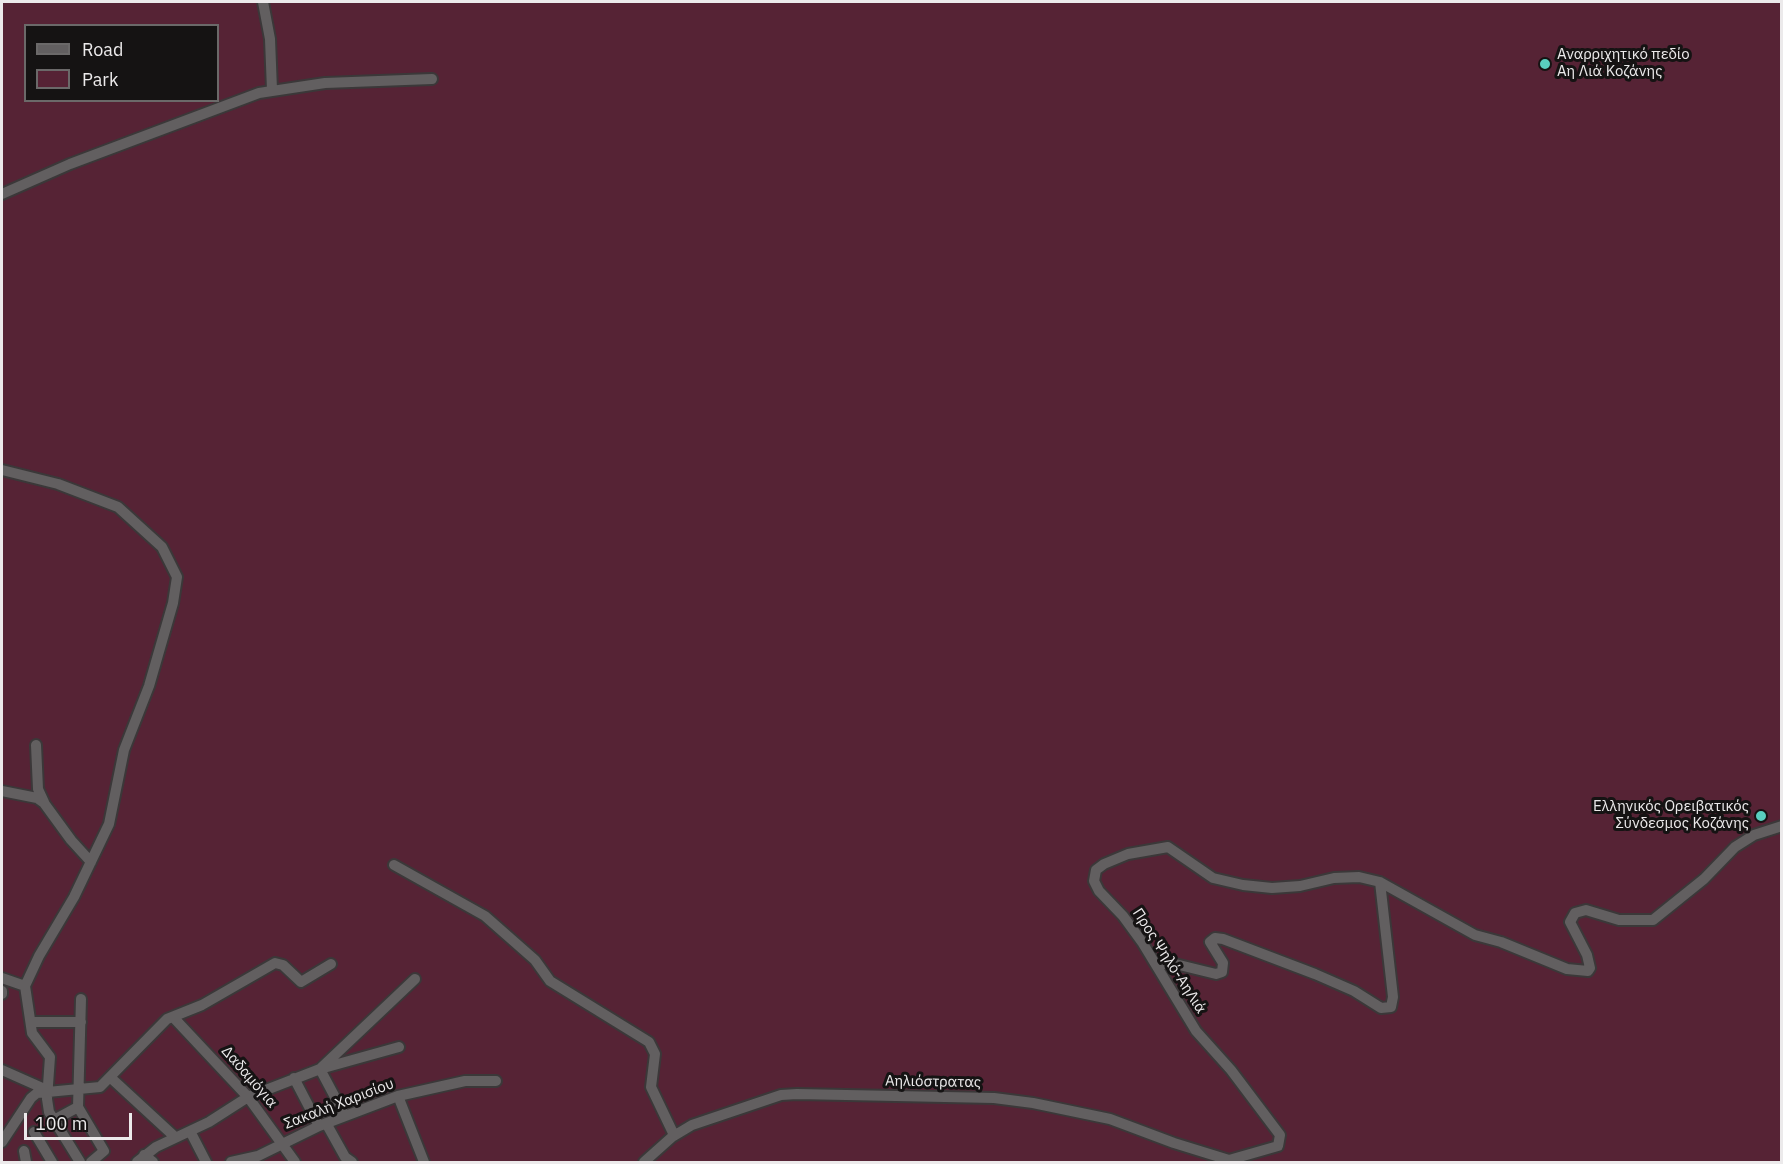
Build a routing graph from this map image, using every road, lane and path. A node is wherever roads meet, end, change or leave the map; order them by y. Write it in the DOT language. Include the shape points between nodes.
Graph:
graph roads {
  1 [pos="264,3"];
  2 [pos="432,80"];
  3 [pos="272,90"];
  4 [pos="2,194"];
  5 [pos="2,470"];
  6 [pos="36,745"];
  7 [pos="2,791"];
  8 [pos="44,802"];
  9 [pos="1781,826"];
  10 [pos="91,862"];
  11 [pos="394,865"];
  12 [pos="1380,882"];
  13 [pos="331,964"];
  14 [pos="1156,966"];
  15 [pos="2,978"];
  16 [pos="415,979"];
  17 [pos="25,986"];
  18 [pos="81,999"];
  19 [pos="173,1017"];
  20 [pos="31,1022"];
  21 [pos="81,1022"];
  22 [pos="399,1047"];
  23 [pos="320,1069"];
  24 [pos="2,1070"];
  25 [pos="111,1078"];
  26 [pos="294,1078"];
  27 [pos="496,1081"];
  28 [pos="47,1090"];
  29 [pos="78,1090"];
  30 [pos="399,1096"];
  31 [pos="248,1097"];
  32 [pos="78,1107"];
  33 [pos="345,1116"];
  34 [pos="54,1120"];
  35 [pos="322,1125"];
  36 [pos="190,1131"];
  37 [pos="34,1132"];
  38 [pos="674,1135"];
  39 [pos="175,1137"];
  40 [pos="2,1142"];
  41 [pos="282,1143"];
  42 [pos="140,1159"];
  43 [pos="1228,1161"];
  44 [pos="52,1162"];
  45 [pos="80,1162"];
  46 [pos="91,1162"];
  47 [pos="153,1162"];
  48 [pos="206,1162"];
  49 [pos="231,1162"];
  50 [pos="296,1162"];
  51 [pos="352,1162"];
  52 [pos="424,1162"];
  53 [pos="644,1162"];
  1 -- 3 [label="street"];
  2 -- 3 [label="street" via="325,83"];
  3 -- 4 [label="street" via="177,122"];
  5 -- 10 [label="street" via="58,484 118,507 162,547 177,577 149,686 124,750 111,815"];
  6 -- 8 [label="street" via="38,789"];
  7 -- 8 [label="street"];
  8 -- 10 [label="street"];
  9 -- 12 [label="street, Προς Ψηλό-ΑηΛιά" via="1754,835 1736,847 1653,920 1619,920 1586,910 1575,913 1570,922 1587,955 1588,971 1567,969 1475,935"];
  10 -- 17 [label="street"];
  11 -- 38 [label="street" via="485,916 534,960 550,981 649,1042 655,1054 651,1087"];
  12 -- 14 [label="street, Προς Ψηλό-ΑηΛιά" via="1359,877 1272,888 1243,885 1213,878 1168,847 1128,854 1096,870 1094,881"];
  12 -- 14 [label="street" via="1393,997 1390,1007 1381,1008 1354,991 1223,939 1210,942 1222,963 1222,972 1216,974 1171,963"];
  13 -- 19 [label="street" via="301,982 283,965 275,963 212,1000"];
  14 -- 43 [label="street, Προς Ψηλό-ΑηΛιά" via="1196,1031 1232,1070 1280,1135 1278,1146"];
  15 -- 17 [label="street"];
  16 -- 23 [label="street"];
  17 -- 20 [label="street"];
  18 -- 21 [label="street"];
  19 -- 25 [label="street" via="147,1036"];
  19 -- 31 [label="street, Δαδαμόγια"];
  20 -- 21 [label="street"];
  20 -- 28 [label="street" via="33,1036 50,1057"];
  21 -- 29 [label="street"];
  22 -- 23 [label="street"];
  23 -- 26 [label="street"];
  23 -- 33 [label="street"];
  24 -- 28 [label="street"];
  25 -- 29 [label="street" via="100,1087"];
  25 -- 39 [label="street"];
  26 -- 31 [label="street"];
  26 -- 35 [label="street"];
  27 -- 30 [label="street, Σακαλή Χαρισίου" via="465,1081"];
  28 -- 29 [label="street"];
  28 -- 34 [label="street" via="49,1112"];
  28 -- 40 [label="street" via="31,1098"];
  29 -- 32 [label="street"];
  30 -- 33 [label="street, Σακαλή Χαρισίου"];
  30 -- 52 [label="street"];
  31 -- 36 [label="street"];
  31 -- 41 [label="street, Δαδαμόγια"];
  32 -- 34 [label="street"];
  32 -- 46 [label="street" via="104,1151"];
  33 -- 35 [label="street, Σακαλή Χαρισίου"];
  34 -- 45 [label="street"];
  35 -- 41 [label="street, Σακαλή Χαρισίου"];
  35 -- 51 [label="street"];
  36 -- 39 [label="street"];
  36 -- 48 [label="street"];
  37 -- 44 [label="street"];
  38 -- 43 [label="street, Αηλιόστρατας" via="700,1122 790,1094 994,1098 1110,1119"];
  38 -- 53 [label="street, Αηλιόστρατας"];
  39 -- 42 [label="street"];
  41 -- 49 [label="street, Σακαλή Χαρισίου" via="258,1156"];
  41 -- 50 [label="street, Δαδαμόγια"];
  42 -- 47 [label="street"];
}
